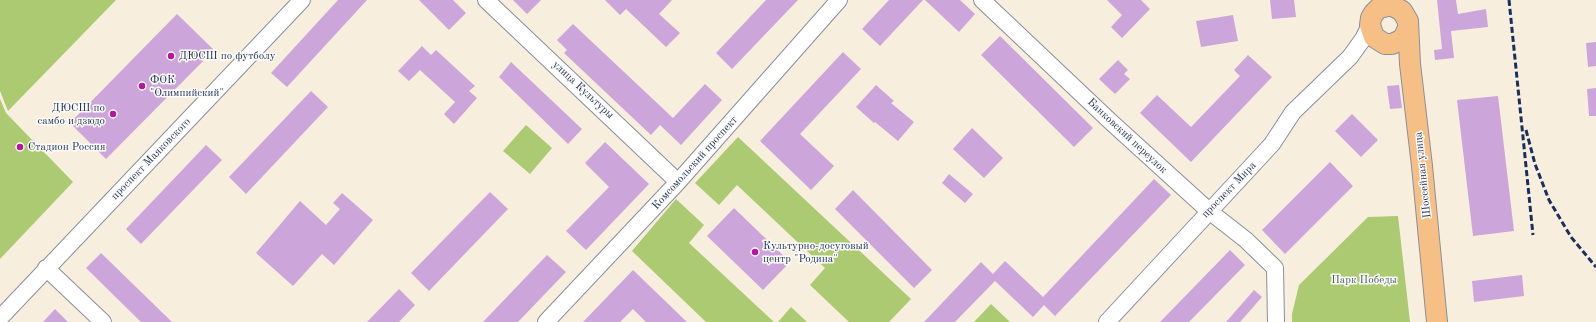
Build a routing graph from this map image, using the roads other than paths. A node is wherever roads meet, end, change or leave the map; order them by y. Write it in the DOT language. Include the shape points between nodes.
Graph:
graph roads {
  1 [pos="302,0"];
  2 [pos="486,0"];
  3 [pos="839,0"];
  4 [pos="982,0"];
  5 [pos="1407,0"];
  6 [pos="1374,13"];
  7 [pos="1408,25"];
  8 [pos="1386,44"];
  9 [pos="1350,56"];
  10 [pos="1410,64"];
  11 [pos="678,182"];
  12 [pos="1209,211"];
  13 [pos="46,268"];
  14 [pos="0,318"];
  15 [pos="103,322"];
  16 [pos="546,322"];
  17 [pos="1107,322"];
  18 [pos="1276,322"];
  19 [pos="1437,322"];
  1 -- 13 [label="street, проспект Маяковского"];
  2 -- 11 [label="street, улица Культуры"];
  3 -- 11 [label="street, Комсомольский проспект"];
  4 -- 12 [label="street, Банковский переулок"];
  5 -- 7 [label="main road, Шоссейная улица"];
  6 -- 7 [label="main road" via="1379,8 1391,6 1402,11"];
  6 -- 8 [label="main road" via="1374,37"];
  6 -- 9 [label="street, проспект Мира" via="1363,39"];
  7 -- 8 [label="main road" via="1403,39"];
  7 -- 10 [label="main road, Шоссейная улица"];
  8 -- 9 [label="street, проспект Мира" via="1366,47"];
  8 -- 10 [label="main road" via="1398,50"];
  9 -- 12 [label="street, проспект Мира" via="1293,112 1272,144"];
  10 -- 19 [label="main road, Шоссейная улица"];
  11 -- 16 [label="street, Комсомольский проспект"];
  12 -- 17 [label="street, проспект Мира"];
  12 -- 18 [label="street, Банковский переулок" via="1246,240 1275,268"];
  13 -- 14 [label="street, проспект Маяковского"];
  13 -- 15 [label="street"];
}
